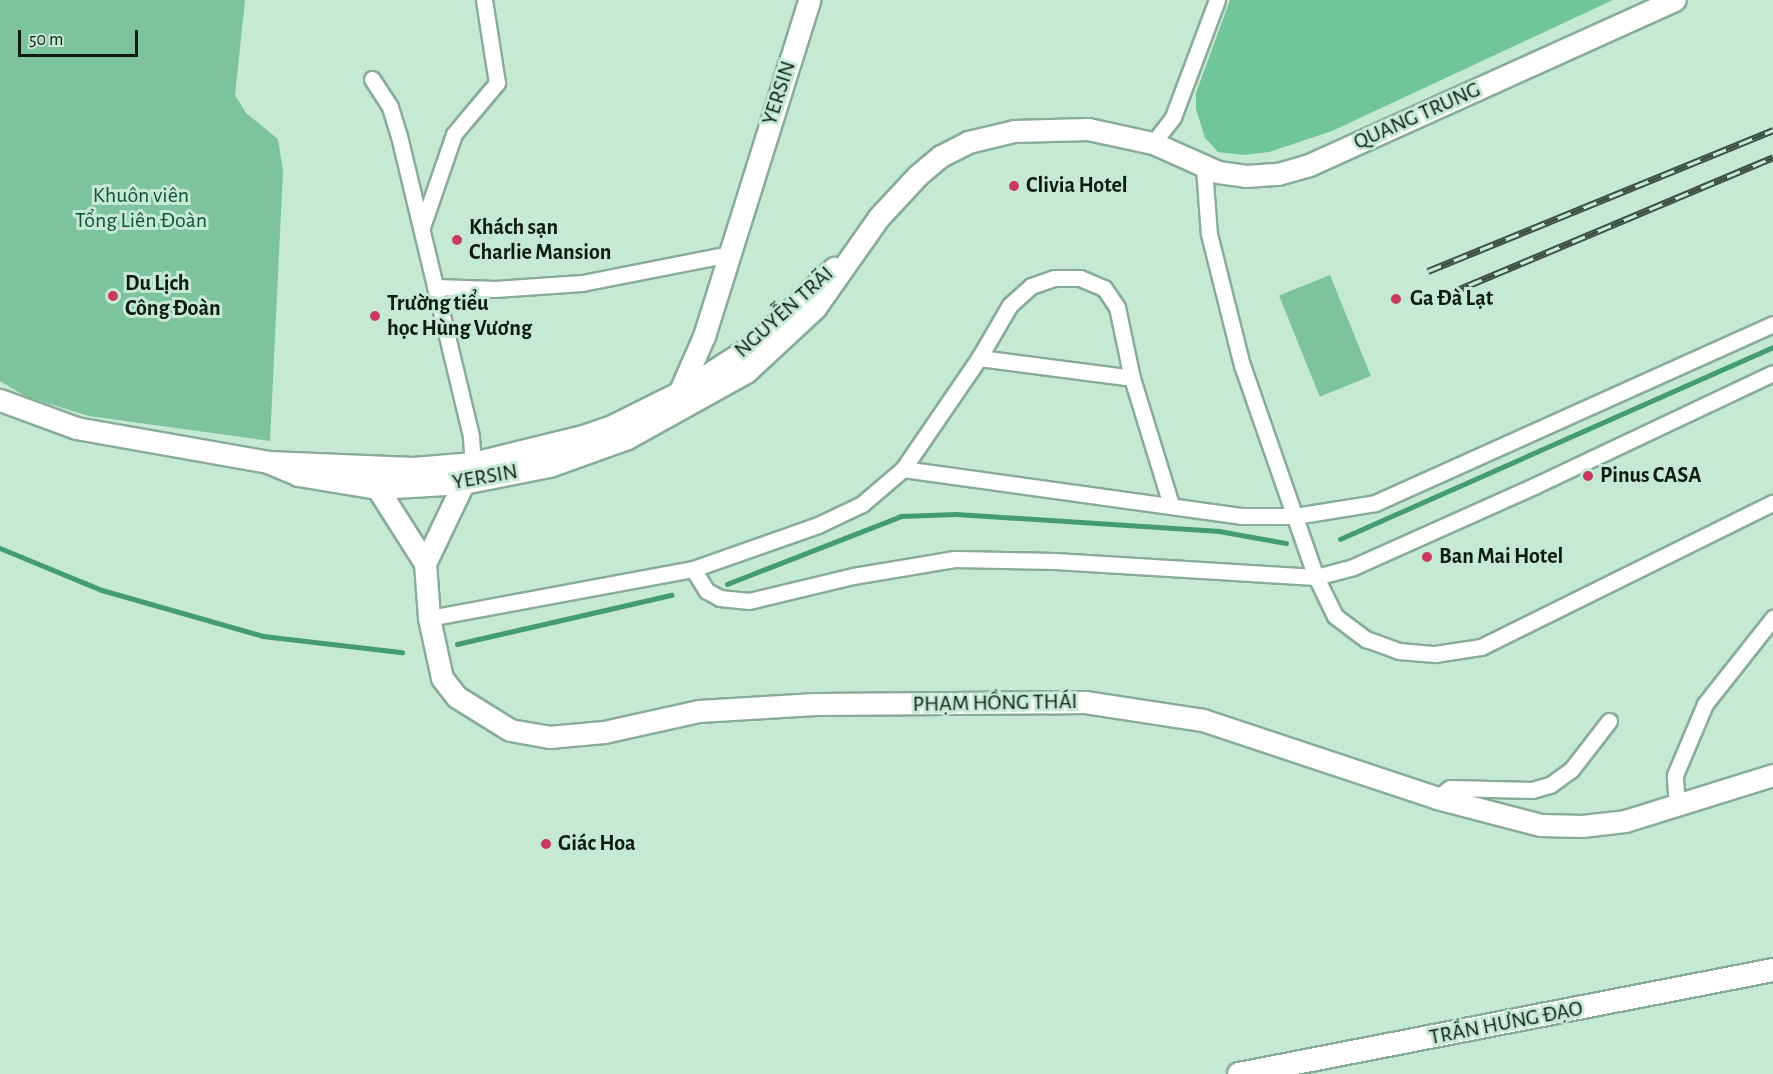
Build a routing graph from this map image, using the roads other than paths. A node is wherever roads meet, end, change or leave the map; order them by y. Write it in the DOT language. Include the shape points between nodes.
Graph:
graph roads {
  1 [pos="484,0"];
  2 [pos="809,0"];
  3 [pos="1217,0"];
  4 [pos="1674,0"];
  5 [pos="372,79"];
  6 [pos="1153,143"];
  7 [pos="1204,168"];
  8 [pos="422,227"];
  9 [pos="854,250"];
  10 [pos="730,254"];
  11 [pos="435,287"];
  12 [pos="1773,324"];
  13 [pos="980,358"];
  14 [pos="1773,373"];
  15 [pos="1132,378"];
  16 [pos="681,391"];
  17 [pos="0,400"];
  18 [pos="652,426"];
  19 [pos="268,462"];
  20 [pos="473,463"];
  21 [pos="364,466"];
  22 [pos="903,469"];
  23 [pos="463,483"];
  24 [pos="377,488"];
  25 [pos="1773,503"];
  26 [pos="1171,505"];
  27 [pos="1295,516"];
  28 [pos="425,563"];
  29 [pos="693,569"];
  30 [pos="1316,577"];
  31 [pos="429,618"];
  32 [pos="1773,618"];
  33 [pos="1609,721"];
  34 [pos="1773,775"];
  35 [pos="1437,798"];
  36 [pos="1677,807"];
  37 [pos="1773,970"];
  38 [pos="1239,1074"];
  1 -- 8 [label="street" via="497,82 473,106 454,134"];
  2 -- 10 [label="main road, YERSIN"];
  3 -- 6 [label="street" via="1173,117"];
  4 -- 7 [label="main road, QUANG TRUNG" via="1309,165 1262,176"];
  5 -- 8 [label="street" via="390,107"];
  6 -- 7 [label="main road, QUANG TRUNG"];
  6 -- 9 [label="main road, NGUYỄN TRÃI" via="1112,132 1063,128 1014,131 968,142 941,156 918,175"];
  7 -- 27 [label="street" via="1209,234 1227,313"];
  8 -- 11 [label="street"];
  9 -- 16 [label="main road, NGUYỄN TRÃI" via="754,344"];
  9 -- 18 [label="main road, NGUYỄN TRÃI" via="831,289 772,351 746,372"];
  10 -- 11 [label="street" via="582,283 495,289"];
  10 -- 16 [label="main road, YERSIN" via="704,336"];
  11 -- 20 [label="street" via="471,437"];
  12 -- 27 [label="street" via="1375,503"];
  13 -- 15 [label="street"];
  13 -- 15 [label="street" via="1010,305 1031,286 1054,278 1080,278 1104,288 1117,307"];
  13 -- 22 [label="street"];
  14 -- 30 [label="street" via="1353,567"];
  15 -- 26 [label="street"];
  16 -- 18 [label="main road, YERSIN"];
  16 -- 20 [label="main road, YERSIN" via="603,430 516,456"];
  17 -- 19 [label="main road, YERSIN" via="76,428"];
  18 -- 23 [label="main road, YERSIN" via="549,466"];
  19 -- 21 [label="main road, YERSIN"];
  19 -- 24 [label="main road, YERSIN" via="298,475"];
  20 -- 21 [label="main road, YERSIN"];
  20 -- 23 [label="main road, PHẠM HỒNG THÁI"];
  21 -- 24 [label="main road"];
  22 -- 26 [label="street"];
  22 -- 29 [label="street" via="862,504"];
  23 -- 24 [label="main road, YERSIN"];
  23 -- 28 [label="main road, PHẠM HỒNG THÁI"];
  24 -- 28 [label="main road"];
  25 -- 30 [label="street" via="1481,647 1435,654 1399,651 1366,639 1335,616"];
  26 -- 27 [label="street" via="1241,516"];
  27 -- 30 [label="street"];
  28 -- 31 [label="main road, PHẠM HỒNG THÁI"];
  29 -- 30 [label="street" via="707,591 720,598 749,602 853,576 955,560 1055,561"];
  29 -- 31 [label="street"];
  31 -- 35 [label="main road, PHẠM HỒNG THÁI" via="442,678 456,697 510,730 549,737 604,732 699,711 815,704 1085,702 1203,720"];
  32 -- 36 [label="street" via="1721,679 1701,711 1675,775"];
  33 -- 35 [label="street" via="1571,770 1550,785 1532,789 1450,788"];
  34 -- 36 [label="main road, PHẠM HỒNG THÁI"];
  35 -- 36 [label="main road, PHẠM HỒNG THÁI" via="1541,825 1625,821"];
  37 -- 38 [label="main road, TRẦN HƯNG ĐẠO"];
}
